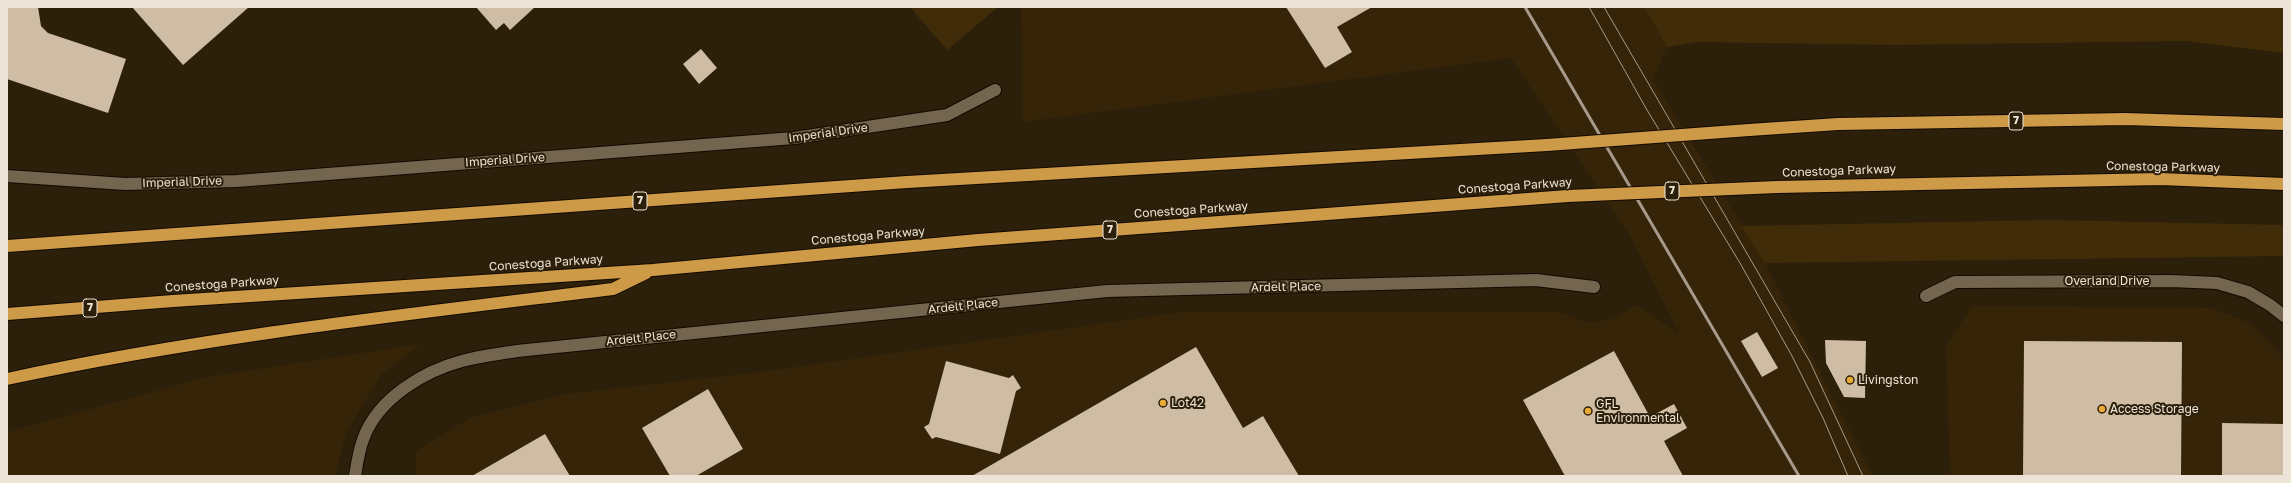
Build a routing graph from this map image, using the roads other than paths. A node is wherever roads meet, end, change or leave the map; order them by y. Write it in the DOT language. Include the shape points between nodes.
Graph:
graph roads {
  1 [pos="995,90"];
  2 [pos="2284,124"];
  3 [pos="7,176"];
  4 [pos="2284,184"];
  5 [pos="7,246"];
  6 [pos="653,270"];
  7 [pos="1594,287"];
  8 [pos="1926,296"];
  9 [pos="7,314"];
  10 [pos="2284,316"];
  11 [pos="7,379"];
  12 [pos="355,476"];
  1 -- 3 [label="street, Imperial Drive" via="947,115 794,138 237,180 125,184"];
  2 -- 5 [label="highway, 7, bridge" via="2124,119 1838,124 907,182"];
  4 -- 6 [label="highway, Conestoga Parkway / 7, bridge" via="2160,179 1777,187 1568,196 978,240"];
  6 -- 9 [label="highway, Conestoga Parkway / 7"];
  6 -- 11 [label="highway" via="613,290 371,319 150,350"];
  7 -- 12 [label="street, Ardelt Place" via="1536,280 1107,291 517,351 462,361 407,386 388,401 376,415 364,437"];
  8 -- 10 [label="street, Overland Drive" via="1955,282 2217,283 2248,292"];
}
